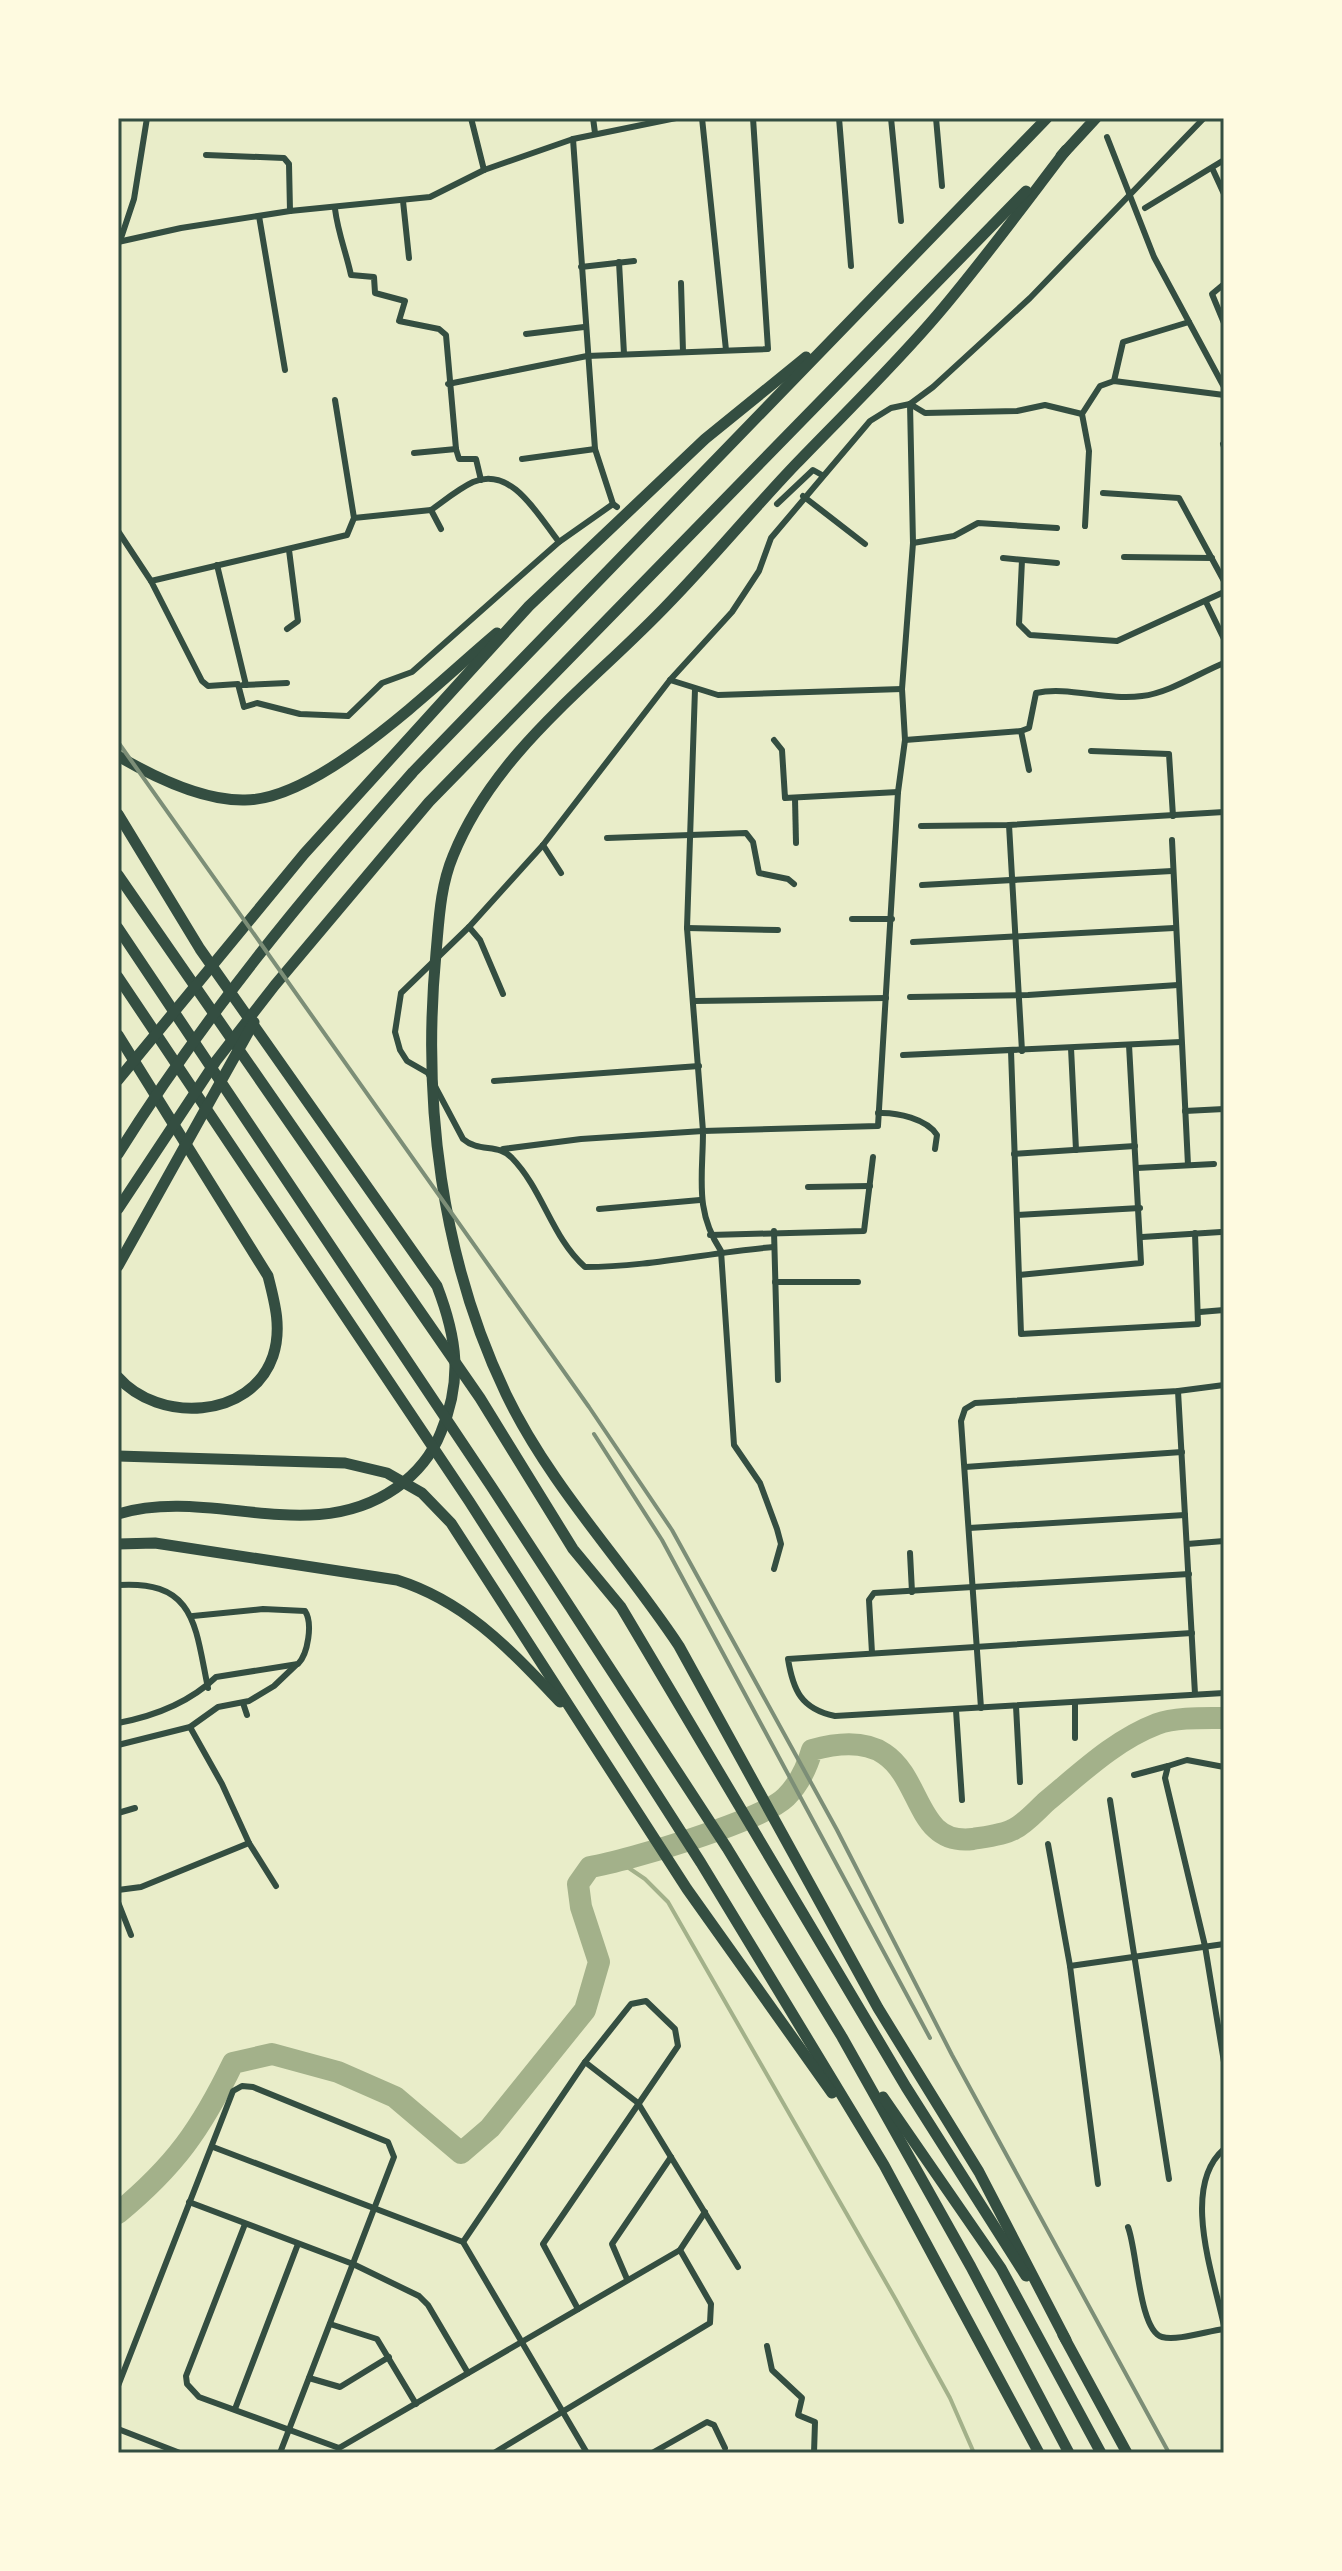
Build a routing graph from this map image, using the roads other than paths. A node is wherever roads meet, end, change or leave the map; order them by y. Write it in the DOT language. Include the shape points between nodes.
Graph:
graph roads {
  1 [pos="147,118"];
  2 [pos="471,118"];
  3 [pos="593,118"];
  4 [pos="676,118"];
  5 [pos="702,118"];
  6 [pos="753,118"];
  7 [pos="839,118"];
  8 [pos="891,118"];
  9 [pos="936,118"];
  10 [pos="1047,118"];
  11 [pos="1096,118"];
  12 [pos="1204,118"];
  13 [pos="595,133"];
  14 [pos="1107,137"];
  15 [pos="573,139"];
  16 [pos="1066,150"];
  17 [pos="206,155"];
  18 [pos="1224,160"];
  19 [pos="484,170"];
  20 [pos="1213,170"];
  21 [pos="942,186"];
  22 [pos="1132,193"];
  23 [pos="1224,194"];
  24 [pos="403,201"];
  25 [pos="1145,208"];
  26 [pos="335,209"];
  27 [pos="290,211"];
  28 [pos="259,216"];
  29 [pos="901,221"];
  30 [pos="119,242"];
  31 [pos="409,258"];
  32 [pos="634,261"];
  33 [pos="619,262"];
  34 [pos="851,266"];
  35 [pos="581,267"];
  36 [pos="681,283"];
  37 [pos="1224,284"];
  38 [pos="1189,322"];
  39 [pos="1224,323"];
  40 [pos="847,324"];
  41 [pos="584,327"];
  42 [pos="526,334"];
  43 [pos="726,350"];
  44 [pos="683,352"];
  45 [pos="624,354"];
  46 [pos="587,356"];
  47 [pos="285,370"];
  48 [pos="1114,381"];
  49 [pos="448,384"];
  50 [pos="1224,387"];
  51 [pos="1224,395"];
  52 [pos="335,400"];
  53 [pos="910,404"];
  54 [pos="1082,414"];
  55 [pos="456,449"];
  56 [pos="595,449"];
  57 [pos="414,453"];
  58 [pos="522,459"];
  59 [pos="822,475"];
  60 [pos="481,480"];
  61 [pos="1103,493"];
  62 [pos="803,496"];
  63 [pos="777,504"];
  64 [pos="431,510"];
  65 [pos="354,518"];
  66 [pos="1085,526"];
  67 [pos="1057,528"];
  68 [pos="441,529"];
  69 [pos="118,531"];
  70 [pos="559,542"];
  71 [pos="913,543"];
  72 [pos="865,544"];
  73 [pos="289,550"];
  74 [pos="1124,557"];
  75 [pos="1003,558"];
  76 [pos="1212,558"];
  77 [pos="1022,560"];
  78 [pos="1057,563"];
  79 [pos="217,565"];
  80 [pos="151,581"];
  81 [pos="1224,581"];
  82 [pos="1224,592"];
  83 [pos="1206,602"];
  84 [pos="529,606"];
  85 [pos="287,629"];
  86 [pos="1224,639"];
  87 [pos="1224,663"];
  88 [pos="670,680"];
  89 [pos="287,683"];
  90 [pos="243,685"];
  91 [pos="695,689"];
  92 [pos="902,689"];
  93 [pos="1021,731"];
  94 [pos="774,740"];
  95 [pos="905,740"];
  96 [pos="1091,751"];
  97 [pos="118,756"];
  98 [pos="1029,770"];
  99 [pos="898,792"];
  100 [pos="795,798"];
  101 [pos="1224,812"];
  102 [pos="118,814"];
  103 [pos="1173,816"];
  104 [pos="1009,825"];
  105 [pos="921,826"];
  106 [pos="691,835"];
  107 [pos="607,838"];
  108 [pos="1172,840"];
  109 [pos="796,843"];
  110 [pos="543,845"];
  111 [pos="1172,871"];
  112 [pos="561,873"];
  113 [pos="118,875"];
  114 [pos="1012,882"];
  115 [pos="794,884"];
  116 [pos="922,885"];
  117 [pos="852,919"];
  118 [pos="892,919"];
  119 [pos="469,927"];
  120 [pos="118,928"];
  121 [pos="687,928"];
  122 [pos="1174,928"];
  123 [pos="778,930"];
  124 [pos="1016,938"];
  125 [pos="913,942"];
  126 [pos="118,977"];
  127 [pos="275,985"];
  128 [pos="1178,985"];
  129 [pos="503,994"];
  130 [pos="1019,995"];
  131 [pos="910,997"];
  132 [pos="886,998"];
  133 [pos="694,1001"];
  134 [pos="118,1035"];
  135 [pos="1181,1042"];
  136 [pos="1129,1045"];
  137 [pos="1071,1048"];
  138 [pos="1011,1051"];
  139 [pos="1022,1051"];
  140 [pos="903,1055"];
  141 [pos="699,1066"];
  142 [pos="118,1080"];
  143 [pos="494,1081"];
  144 [pos="1224,1109"];
  145 [pos="1185,1111"];
  146 [pos="878,1113"];
  147 [pos="703,1131"];
  148 [pos="1135,1146"];
  149 [pos="503,1149"];
  150 [pos="935,1149"];
  151 [pos="1076,1150"];
  152 [pos="118,1154"];
  153 [pos="1014,1154"];
  154 [pos="873,1157"];
  155 [pos="1214,1164"];
  156 [pos="1188,1165"];
  157 [pos="1137,1168"];
  158 [pos="870,1186"];
  159 [pos="808,1187"];
  160 [pos="700,1200"];
  161 [pos="1140,1208"];
  162 [pos="118,1209"];
  163 [pos="599,1209"];
  164 [pos="1017,1215"];
  165 [pos="774,1231"];
  166 [pos="1221,1232"];
  167 [pos="1195,1233"];
  168 [pos="710,1235"];
  169 [pos="1142,1237"];
  170 [pos="774,1247"];
  171 [pos="721,1251"];
  172 [pos="118,1266"];
  173 [pos="1019,1275"];
  174 [pos="775,1282"];
  175 [pos="858,1282"];
  176 [pos="1224,1310"];
  177 [pos="1200,1312"];
  178 [pos="118,1377"];
  179 [pos="778,1380"];
  180 [pos="1224,1385"];
  181 [pos="1178,1391"];
  182 [pos="1182,1452"];
  183 [pos="123,1456"];
  184 [pos="965,1467"];
  185 [pos="118,1514"];
  186 [pos="1185,1515"];
  187 [pos="969,1528"];
  188 [pos="1224,1541"];
  189 [pos="118,1544"];
  190 [pos="1187,1544"];
  191 [pos="910,1553"];
  192 [pos="774,1569"];
  193 [pos="1189,1574"];
  194 [pos="118,1585"];
  195 [pos="973,1588"];
  196 [pos="912,1592"];
  197 [pos="193,1616"];
  198 [pos="1192,1633"];
  199 [pos="977,1647"];
  200 [pos="872,1653"];
  201 [pos="298,1664"];
  202 [pos="208,1688"];
  203 [pos="1224,1693"];
  204 [pos="1195,1694"];
  205 [pos="1075,1702"];
  206 [pos="243,1703"];
  207 [pos="1016,1706"];
  208 [pos="981,1708"];
  209 [pos="956,1710"];
  210 [pos="247,1715"];
  211 [pos="577,1719"];
  212 [pos="118,1723"];
  213 [pos="190,1727"];
  214 [pos="1075,1738"];
  215 [pos="118,1745"];
  216 [pos="1168,1766"];
  217 [pos="1224,1767"];
  218 [pos="1134,1775"];
  219 [pos="1020,1782"];
  220 [pos="962,1800"];
  221 [pos="1110,1800"];
  222 [pos="135,1808"];
  223 [pos="118,1813"];
  224 [pos="249,1843"];
  225 [pos="1048,1844"];
  226 [pos="276,1886"];
  227 [pos="118,1890"];
  228 [pos="118,1902"];
  229 [pos="131,1935"];
  230 [pos="1224,1944"];
  231 [pos="1205,1946"];
  232 [pos="1133,1957"];
  233 [pos="1070,1966"];
  234 [pos="842,2037"];
  235 [pos="585,2062"];
  236 [pos="1224,2062"];
  237 [pos="638,2103"];
  238 [pos="213,2147"];
  239 [pos="1224,2149"];
  240 [pos="671,2157"];
  241 [pos="884,2165"];
  242 [pos="1169,2179"];
  243 [pos="1098,2184"];
  244 [pos="189,2202"];
  245 [pos="374,2209"];
  246 [pos="705,2212"];
  247 [pos="245,2224"];
  248 [pos="1128,2227"];
  249 [pos="463,2242"];
  250 [pos="298,2244"];
  251 [pos="680,2250"];
  252 [pos="353,2264"];
  253 [pos="738,2267"];
  254 [pos="627,2279"];
  255 [pos="578,2309"];
  256 [pos="330,2324"];
  257 [pos="1224,2328"];
  258 [pos="1066,2340"];
  259 [pos="523,2342"];
  260 [pos="767,2346"];
  261 [pos="389,2357"];
  262 [pos="468,2373"];
  263 [pos="309,2378"];
  264 [pos="118,2386"];
  265 [pos="416,2404"];
  266 [pos="235,2409"];
  267 [pos="562,2410"];
  268 [pos="118,2429"];
  269 [pos="289,2430"];
  270 [pos="725,2448"];
  271 [pos="180,2453"];
  272 [pos="280,2453"];
  273 [pos="494,2453"];
  274 [pos="587,2453"];
  275 [pos="652,2453"];
  276 [pos="814,2453"];
  277 [pos="1039,2453"];
  278 [pos="1069,2453"];
  279 [pos="1101,2453"];
  280 [pos="1127,2453"];
  1 -- 30 [label="street" via="134,199"];
  2 -- 19 [label="street"];
  3 -- 13 [label="street"];
  4 -- 13 [label="street"];
  5 -- 43 [label="street"];
  6 -- 43 [label="street" via="770,344 764,351"];
  7 -- 34 [label="street"];
  8 -- 29 [label="street"];
  9 -- 21 [label="street"];
  10 -- 40 [label="highway"];
  11 -- 16 [label="highway"];
  12 -- 22 [label="street"];
  13 -- 15 [label="street"];
  14 -- 22 [label="street"];
  15 -- 19 [label="street"];
  15 -- 35 [label="street"];
  16 -- 127 [label="highway" via="429,802"];
  16 -- 258 [label="highway" via="937,315 668,604 514,756 477,807 442,893 431,1051 439,1171 455,1254 505,1392 541,1459 679,1646 878,2008 979,2172"];
  17 -- 27 [label="street" via="284,158 289,164"];
  18 -- 20 [label="street"];
  19 -- 24 [label="street" via="441,195"];
  20 -- 23 [label="street"];
  20 -- 25 [label="street"];
  22 -- 38 [label="street" via="1154,257"];
  22 -- 53 [label="street" via="1030,298"];
  24 -- 26 [label="street"];
  24 -- 31 [label="street"];
  26 -- 27 [label="street"];
  26 -- 49 [label="street" via="339,243 351,275 374,277 375,293 405,301 399,321 446,335"];
  27 -- 28 [label="street"];
  28 -- 30 [label="street"];
  28 -- 47 [label="street"];
  32 -- 33 [label="street"];
  33 -- 35 [label="street"];
  33 -- 45 [label="street"];
  35 -- 41 [label="street"];
  36 -- 44 [label="street"];
  37 -- 39 [label="street" via="1212,294"];
  38 -- 48 [label="street" via="1123,342"];
  38 -- 50 [label="street"];
  40 -- 84 [label="highway" via="705,439"];
  40 -- 152 [label="highway" via="424,761 322,875 233,984"];
  41 -- 42 [label="street"];
  41 -- 46 [label="street"];
  43 -- 44 [label="street"];
  44 -- 45 [label="street"];
  45 -- 46 [label="street"];
  46 -- 49 [label="street"];
  46 -- 56 [label="street"];
  48 -- 51 [label="street"];
  48 -- 54 [label="street" via="1100,386"];
  49 -- 55 [label="street"];
  52 -- 65 [label="street"];
  53 -- 54 [label="street" via="925,413 1017,411 1045,405"];
  53 -- 59 [label="street" via="870,421"];
  53 -- 71 [label="street"];
  54 -- 66 [label="street" via="1089,451"];
  55 -- 57 [label="street"];
  55 -- 60 [label="street" via="459,459 476,459"];
  56 -- 58 [label="street"];
  56 -- 70 [label="street" via="615,505"];
  59 -- 62 [label="street"];
  59 -- 63 [label="street" via="813,470"];
  60 -- 64 [label="street"];
  60 -- 70 [label="street" via="516,488"];
  61 -- 76 [label="street" via="1179,498"];
  62 -- 72 [label="street"];
  62 -- 88 [label="street" via="771,538 759,571 732,612"];
  64 -- 65 [label="street"];
  64 -- 68 [label="street"];
  65 -- 73 [label="street" via="345,537"];
  67 -- 71 [label="street" via="978,523 954,536"];
  69 -- 80 [label="street"];
  70 -- 90 [label="street" via="412,672 382,683 348,716 300,714 257,703 245,708"];
  71 -- 92 [label="street"];
  73 -- 79 [label="street"];
  73 -- 85 [label="street" via="298,621"];
  74 -- 76 [label="street"];
  75 -- 77 [label="street"];
  76 -- 81 [label="street"];
  77 -- 78 [label="street"];
  77 -- 83 [label="street" via="1019,624 1030,635 1117,641"];
  79 -- 80 [label="street"];
  79 -- 90 [label="street"];
  80 -- 90 [label="street" via="202,681 208,686"];
  82 -- 83 [label="street"];
  83 -- 86 [label="street"];
  84 -- 97 [label="highway" via="337,766 306,785 243,801 184,787"];
  84 -- 142 [label="highway" via="304,854"];
  87 -- 93 [label="street" via="1145,696 1036,693 1029,728"];
  88 -- 91 [label="street"];
  88 -- 110 [label="street"];
  89 -- 90 [label="street"];
  91 -- 92 [label="street" via="718,695"];
  91 -- 106 [label="street"];
  92 -- 95 [label="street"];
  93 -- 95 [label="street"];
  93 -- 98 [label="street"];
  94 -- 100 [label="street" via="782,750 785,798"];
  95 -- 99 [label="street"];
  96 -- 103 [label="street" via="1169,754"];
  99 -- 100 [label="street"];
  99 -- 118 [label="street"];
  100 -- 109 [label="street"];
  101 -- 103 [label="street"];
  102 -- 185 [label="highway" via="200,949 437,1286 453,1327 458,1365 451,1409 435,1447 409,1478 381,1498 331,1516 283,1517 195,1507"];
  103 -- 104 [label="street"];
  104 -- 105 [label="street"];
  104 -- 114 [label="street"];
  106 -- 107 [label="street"];
  106 -- 115 [label="street" via="746,833 759,873"];
  106 -- 121 [label="street"];
  108 -- 111 [label="street"];
  110 -- 112 [label="street"];
  110 -- 119 [label="street"];
  111 -- 114 [label="street"];
  111 -- 122 [label="street"];
  113 -- 258 [label="highway" via="480,1398 573,1549 621,1607 906,2087"];
  114 -- 116 [label="street"];
  114 -- 124 [label="street"];
  117 -- 118 [label="street"];
  118 -- 132 [label="street"];
  119 -- 129 [label="street"];
  119 -- 149 [label="street" via="401,993 395,1032 407,1061 428,1073 443,1096 463,1139 471,1147"];
  120 -- 234 [label="highway" via="727,1848"];
  121 -- 123 [label="street"];
  121 -- 133 [label="street"];
  122 -- 124 [label="street"];
  122 -- 128 [label="street"];
  124 -- 125 [label="street"];
  124 -- 130 [label="street"];
  126 -- 241 [label="highway" via="477,1513 701,1863"];
  127 -- 162 [label="highway"];
  127 -- 172 [label="highway"];
  128 -- 130 [label="street"];
  128 -- 135 [label="street"];
  130 -- 131 [label="street"];
  130 -- 139 [label="street"];
  132 -- 133 [label="street"];
  132 -- 146 [label="street"];
  133 -- 141 [label="street"];
  134 -- 178 [label="highway" via="268,1276 278,1335 273,1359 259,1379 237,1399 211,1407 159,1406 139,1397"];
  135 -- 136 [label="street"];
  135 -- 145 [label="street"];
  136 -- 137 [label="street"];
  136 -- 148 [label="street"];
  137 -- 139 [label="street"];
  137 -- 151 [label="street"];
  138 -- 139 [label="street"];
  138 -- 140 [label="street"];
  138 -- 153 [label="street"];
  141 -- 143 [label="street"];
  141 -- 147 [label="street"];
  144 -- 145 [label="street"];
  145 -- 156 [label="street"];
  146 -- 147 [label="street" via="878,1126"];
  146 -- 150 [label="street" via="903,1115 932,1128"];
  147 -- 149 [label="street"];
  147 -- 160 [label="street"];
  148 -- 151 [label="street"];
  148 -- 157 [label="street"];
  149 -- 171 [label="street" via="585,1267 632,1267"];
  151 -- 153 [label="street"];
  153 -- 164 [label="street"];
  154 -- 158 [label="street"];
  155 -- 156 [label="street"];
  156 -- 157 [label="street"];
  157 -- 161 [label="street"];
  158 -- 159 [label="street"];
  158 -- 165 [label="street" via="864,1231"];
  160 -- 163 [label="street"];
  160 -- 168 [label="street"];
  161 -- 164 [label="street"];
  161 -- 169 [label="street"];
  164 -- 173 [label="street"];
  165 -- 168 [label="street"];
  165 -- 170 [label="street"];
  166 -- 167 [label="street"];
  167 -- 169 [label="street"];
  167 -- 177 [label="street"];
  168 -- 171 [label="street"];
  169 -- 173 [label="street" via="1143,1257 1136,1266"];
  170 -- 171 [label="street"];
  170 -- 174 [label="street"];
  171 -- 192 [label="street" via="734,1445 760,1483 777,1529 781,1544"];
  173 -- 177 [label="street" via="1021,1334 1198,1324"];
  174 -- 175 [label="street"];
  174 -- 179 [label="street"];
  176 -- 177 [label="street"];
  180 -- 181 [label="street"];
  181 -- 182 [label="street"];
  181 -- 184 [label="street" via="975,1403 965,1409 961,1421"];
  182 -- 184 [label="street"];
  182 -- 186 [label="street"];
  183 -- 211 [label="highway" via="345,1463 387,1473 422,1493 451,1523"];
  184 -- 187 [label="street"];
  186 -- 187 [label="street"];
  186 -- 190 [label="street"];
  187 -- 195 [label="street"];
  188 -- 190 [label="street"];
  189 -- 211 [label="highway" via="155,1543 424,1588 491,1630"];
  190 -- 193 [label="street"];
  191 -- 196 [label="street"];
  193 -- 195 [label="street"];
  193 -- 198 [label="street"];
  194 -- 197 [label="street" via="161,1587"];
  195 -- 196 [label="street"];
  195 -- 199 [label="street"];
  196 -- 200 [label="street" via="871,1596"];
  197 -- 201 [label="street" via="305,1611 305,1657"];
  197 -- 202 [label="street"];
  198 -- 199 [label="street"];
  198 -- 204 [label="street"];
  199 -- 200 [label="street"];
  199 -- 208 [label="street"];
  200 -- 209 [label="street" via="788,1659 797,1694 823,1714"];
  201 -- 202 [label="street" via="216,1677"];
  201 -- 206 [label="street" via="274,1686"];
  202 -- 212 [label="street" via="174,1706"];
  203 -- 204 [label="street"];
  204 -- 205 [label="street"];
  205 -- 207 [label="street"];
  205 -- 214 [label="street"];
  206 -- 210 [label="street"];
  206 -- 213 [label="street" via="218,1707"];
  207 -- 208 [label="street"];
  207 -- 219 [label="street"];
  208 -- 209 [label="street"];
  209 -- 220 [label="street"];
  211 -- 241 [label="highway" via="687,1889"];
  213 -- 215 [label="street"];
  213 -- 224 [label="street"];
  216 -- 217 [label="street" via="1187,1760"];
  216 -- 218 [label="street"];
  216 -- 231 [label="street" via="1165,1778"];
  221 -- 232 [label="street"];
  222 -- 223 [label="street"];
  224 -- 226 [label="street"];
  224 -- 227 [label="street" via="141,1887"];
  225 -- 233 [label="street"];
  228 -- 229 [label="street"];
  230 -- 231 [label="street"];
  231 -- 232 [label="street"];
  231 -- 236 [label="street"];
  232 -- 233 [label="street"];
  232 -- 242 [label="street"];
  233 -- 243 [label="street"];
  234 -- 278 [label="highway"];
  234 -- 279 [label="highway" via="1001,2268"];
  235 -- 237 [label="street"];
  235 -- 237 [label="street" via="631,2004 639,2000 652,2005 675,2029 678,2046"];
  235 -- 249 [label="street"];
  237 -- 240 [label="street"];
  237 -- 255 [label="street" via="543,2244"];
  238 -- 244 [label="street"];
  238 -- 245 [label="street"];
  238 -- 245 [label="street" via="233,2091 253,2087 393,2148"];
  239 -- 257 [label="street" via="1203,2178 1200,2207"];
  240 -- 246 [label="street"];
  240 -- 254 [label="street" via="612,2244"];
  241 -- 277 [label="highway"];
  244 -- 247 [label="street"];
  244 -- 264 [label="street"];
  245 -- 249 [label="street"];
  245 -- 252 [label="street"];
  246 -- 251 [label="street"];
  246 -- 253 [label="street"];
  247 -- 250 [label="street"];
  247 -- 266 [label="street" via="186,2376 192,2393"];
  248 -- 257 [label="street" via="1147,2323 1154,2333 1163,2338"];
  249 -- 259 [label="street"];
  250 -- 252 [label="street"];
  250 -- 266 [label="street"];
  251 -- 254 [label="street"];
  251 -- 267 [label="street" via="711,2304 710,2323"];
  252 -- 256 [label="street"];
  252 -- 262 [label="street" via="424,2300"];
  254 -- 255 [label="street"];
  255 -- 259 [label="street"];
  256 -- 261 [label="street" via="377,2339"];
  256 -- 263 [label="street"];
  258 -- 280 [label="highway"];
  259 -- 262 [label="street"];
  259 -- 267 [label="street"];
  260 -- 276 [label="street" via="772,2370 802,2398 798,2415 815,2422"];
  261 -- 263 [label="street" via="340,2387"];
  261 -- 265 [label="street"];
  262 -- 265 [label="street"];
  263 -- 269 [label="street"];
  265 -- 269 [label="street" via="344,2447"];
  266 -- 269 [label="street"];
  267 -- 273 [label="street"];
  267 -- 274 [label="street"];
  268 -- 271 [label="street"];
  269 -- 272 [label="street"];
  270 -- 275 [label="street" via="714,2425 707,2422"];
}
